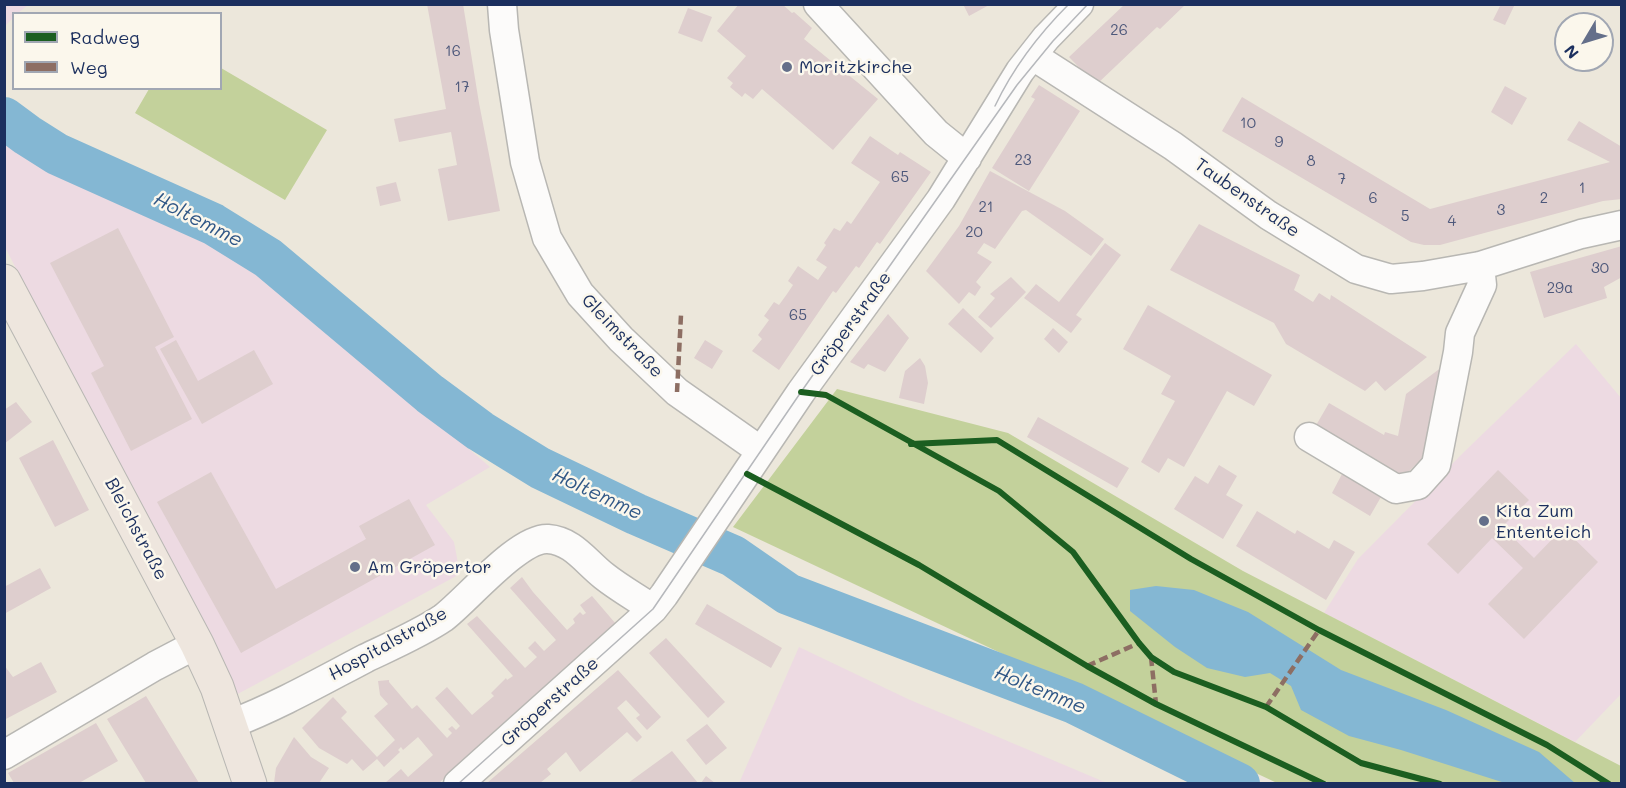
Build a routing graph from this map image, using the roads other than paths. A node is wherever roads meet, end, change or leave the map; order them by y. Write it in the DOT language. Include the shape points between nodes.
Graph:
graph roads {
  1 [pos="502,4"];
  2 [pos="818,4"];
  3 [pos="1079,4"];
  4 [pos="1033,56"];
  5 [pos="967,158"];
  6 [pos="1622,225"];
  7 [pos="1480,266"];
  8 [pos="4,281"];
  9 [pos="1309,437"];
  10 [pos="761,452"];
  11 [pos="653,609"];
  12 [pos="196,644"];
  13 [pos="231,724"];
  14 [pos="4,755"];
  15 [pos="250,783"];
  16 [pos="458,783"];
  1 -- 10 [label="street, Gleimstraße" via="525,162 547,238 580,294 621,339 677,392"];
  2 -- 5 [label="street" via="936,133"];
  3 -- 4 [label="street, Gröperstraße"];
  4 -- 5 [label="street, Gröperstraße"];
  4 -- 7 [label="street, Taubenstraße" via="1356,269 1391,279"];
  5 -- 10 [label="street, Gröperstraße"];
  6 -- 7 [label="street, Taubenstraße"];
  7 -- 9 [label="street" via="1482,285 1460,333 1436,465 1418,485 1396,489"];
  8 -- 12 [label="main road, Bleichstraße"];
  10 -- 11 [label="street, Gröperstraße"];
  11 -- 13 [label="street, Hospitalstraße" via="602,575 566,543 546,539 506,561 444,617 274,706"];
  11 -- 16 [label="street, Gröperstraße"];
  12 -- 13 [label="main road, Bleichstraße"];
  12 -- 14 [label="street"];
  13 -- 15 [label="main road, Bleichstraße"];
}
